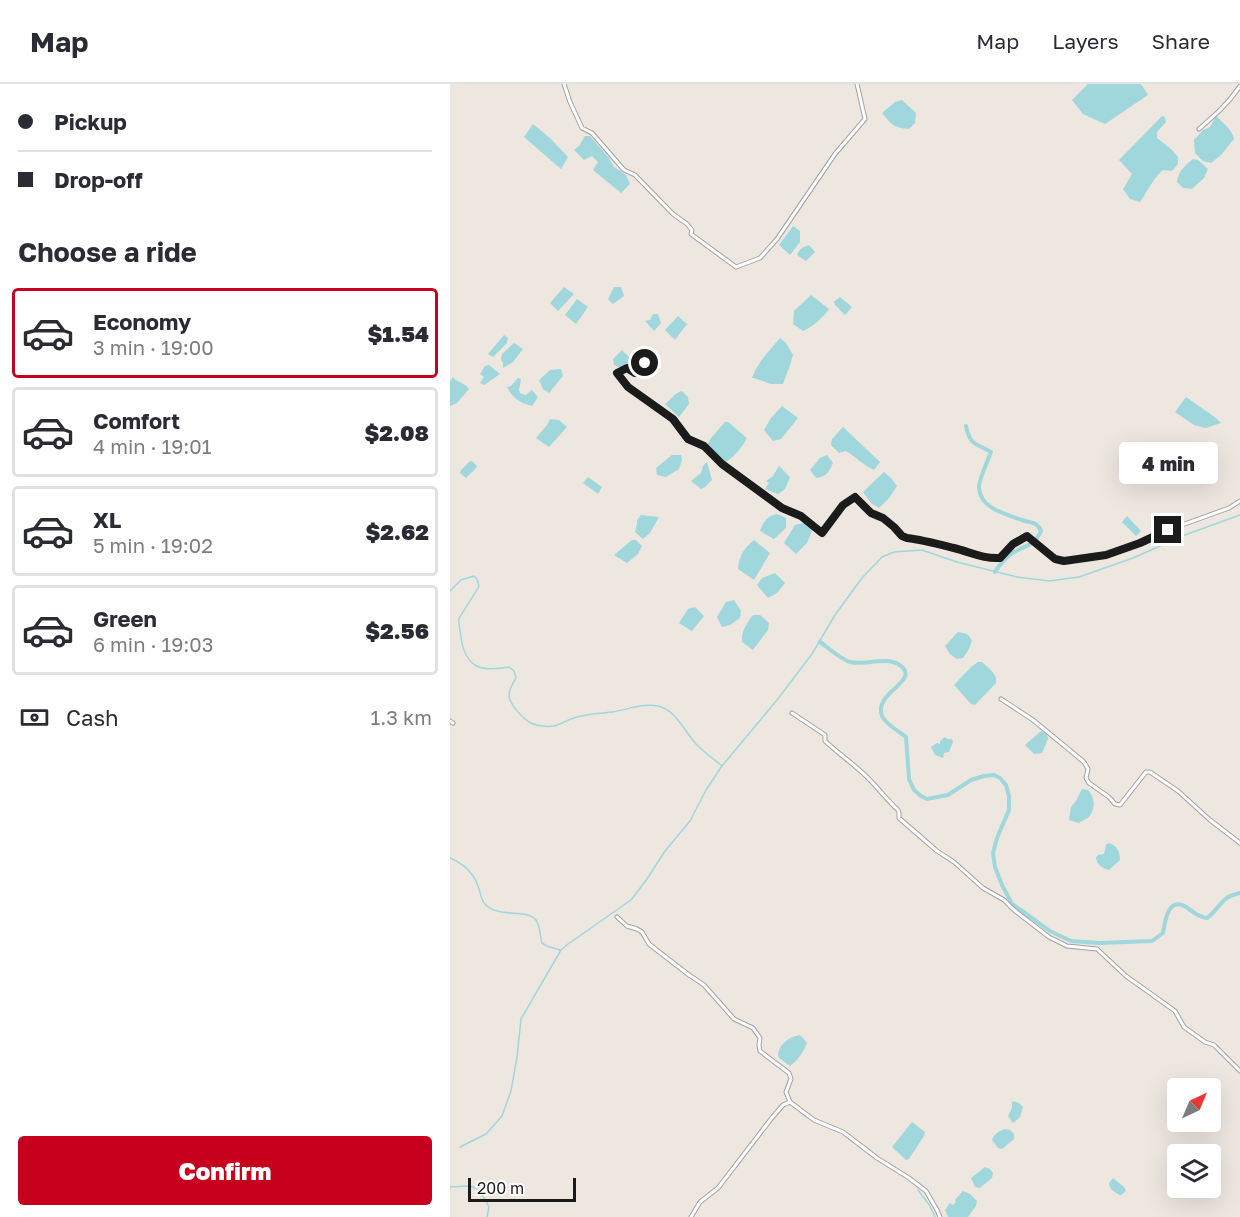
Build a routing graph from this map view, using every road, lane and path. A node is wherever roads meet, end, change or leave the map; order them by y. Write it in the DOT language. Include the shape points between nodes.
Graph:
graph roads {
  1 [pos="564,84"];
  2 [pos="857,84"];
  3 [pos="1240,86"];
  4 [pos="1199,129"];
  5 [pos="645,363"];
  6 [pos="1240,501"];
  7 [pos="1001,699"];
  8 [pos="792,713"];
  9 [pos="1240,843"];
  10 [pos="617,917"];
  11 [pos="1240,1071"];
  12 [pos="790,1102"];
  13 [pos="690,1217"];
  14 [pos="939,1217"];
  1 -- 2 [label="street" via="582,128 592,133 624,170 635,175 687,224 691,234 736,267 760,258 777,239 835,154 865,119"];
  3 -- 4 [label="street" via="1231,100"];
  5 -- 6 [label="street" via="635,373 627,368 617,373 628,387 673,419 688,439 704,446 722,464 822,533 843,505 855,497 907,538 1000,558 1027,536 1055,559 1064,561 1106,555"];
  7 -- 9 [label="street" via="1084,762 1089,769 1089,783 1115,804 1120,805 1150,772 1178,790"];
  8 -- 11 [label="street" via="825,735 825,741 898,810 906,825 983,888 1004,900 1049,938 1067,946 1097,949 1126,976 1175,1011 1184,1027 1214,1046"];
  10 -- 12 [label="street" via="627,926 637,928 649,944 704,985 734,1019 753,1028 760,1038 760,1051 789,1073 786,1092"];
  12 -- 13 [label="street" via="783,1105 718,1188 700,1202"];
  12 -- 14 [label="street" via="814,1120 843,1132 926,1191"];
}
